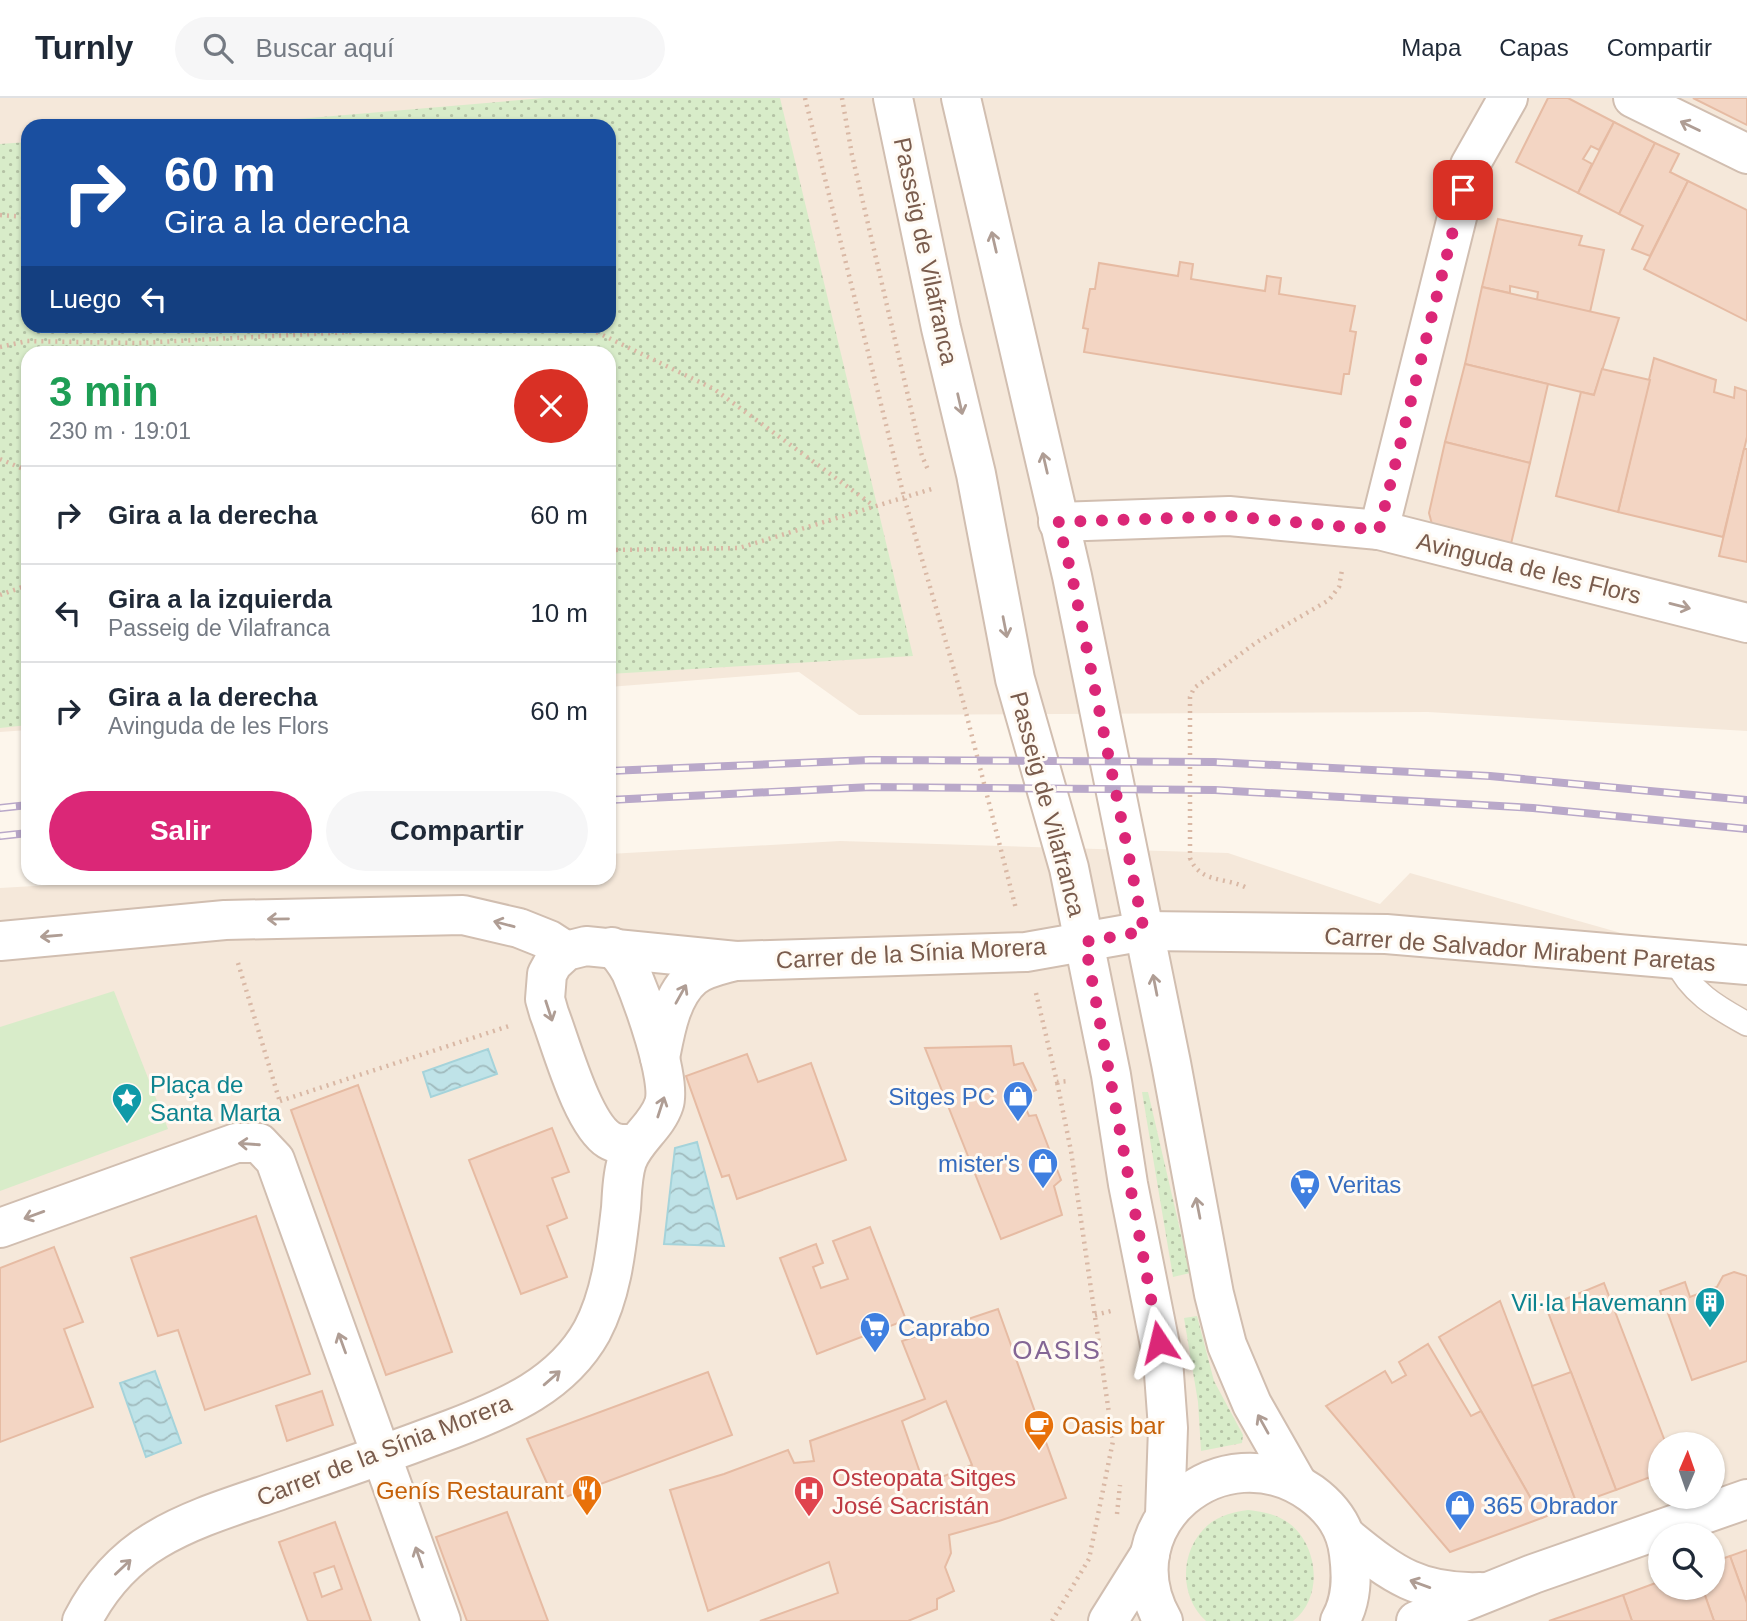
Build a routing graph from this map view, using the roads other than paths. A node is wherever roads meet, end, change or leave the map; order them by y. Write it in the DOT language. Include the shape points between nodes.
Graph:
graph roads {
  1 [pos="893,98"];
  2 [pos="961,98"];
  3 [pos="1508,98"];
  4 [pos="1633,98"];
  5 [pos="1747,154"];
  6 [pos="1058,522"];
  7 [pos="1379,530"];
  8 [pos="1747,623"];
  9 [pos="1144,931"];
  10 [pos="0,941"];
  11 [pos="1085,942"];
  12 [pos="612,947"];
  13 [pos="566,951"];
  14 [pos="1675,959"];
  15 [pos="736,961"];
  16 [pos="1747,965"];
  17 [pos="1747,1024"];
  18 [pos="660,1058"];
  19 [pos="636,1144"];
  20 [pos="0,1228"];
  21 [pos="383,1455"];
  22 [pos="1297,1483"];
  23 [pos="1747,1499"];
  24 [pos="1165,1514"];
  25 [pos="1348,1538"];
  26 [pos="1150,1554"];
  27 [pos="1487,1592"];
  28 [pos="1432,1619"];
  29 [pos="82,1621"];
  30 [pos="441,1621"];
  31 [pos="1108,1621"];
  32 [pos="1163,1621"];
  33 [pos="1340,1621"];
  1 -- 11 [label="street, Passeig de Vilafranca, one-way" via="976,474 1015,678 1069,868"];
  6 -- 2 [label="street, one-way"];
  3 -- 7 [label="street" via="1470,165"];
  5 -- 4 [label="street, one-way"];
  6 -- 7 [label="street, Avinguda de les Flors" via="1229,516"];
  6 -- 9 [label="street"];
  7 -- 8 [label="street, Avinguda de les Flors, one-way"];
  9 -- 11 [label="street, Carrer de Salvador Mirabent Paretas"];
  9 -- 14 [label="street, Carrer de Salvador Mirabent Paretas" via="1386,934"];
  22 -- 9 [label="street, one-way" via="1252,1404 1227,1345"];
  13 -- 10 [label="street, one-way" via="519,928 463,915 225,920"];
  11 -- 15 [label="street, Carrer de la Sínia Morera" via="1026,952"];
  11 -- 24 [label="street, Passeig de Vilafranca" via="1163,1360 1168,1428"];
  12 -- 13 [label="street, Carrer de la Sínia Morera"];
  12 -- 15 [label="street, Carrer de la Sínia Morera"];
  12 -- 18 [label="street, Carrer de la Sínia Morera" via="630,971"];
  13 -- 19 [label="street, one-way" via="553,963 545,988 582,1102 594,1127 608,1139"];
  14 -- 16 [label="street, Carrer de Salvador Mirabent Paretas"];
  14 -- 17 [label="lane" via="1709,1003"];
  18 -- 15 [label="street, Carrer de la Sínia Morera, one-way" via="682,989 695,975"];
  19 -- 18 [label="street, Carrer de la Sínia Morera, one-way" via="665,1102"];
  21 -- 19 [label="street, Carrer de la Sínia Morera, one-way" via="521,1399 549,1382 573,1358 592,1331 615,1264 627,1162"];
  21 -- 20 [label="street, one-way" via="275,1160 259,1143 236,1143"];
  29 -- 21 [label="street, Carrer de la Sínia Morera, one-way" via="95,1596 123,1565 156,1540 243,1503"];
  30 -- 21 [label="street, one-way"];
  22 -- 24 [label="street" via="1246,1471 1218,1476 1192,1489"];
  22 -- 25 [label="street" via="1333,1512"];
  23 -- 27 [label="street"];
  24 -- 26 [label="street"];
  27 -- 25 [label="street, one-way" via="1452,1593 1423,1586 1387,1569"];
  25 -- 33 [label="street" via="1351,1593"];
  26 -- 31 [label="street"];
  26 -- 32 [label="street" via="1150,1590"];
  27 -- 28 [label="street"];
}
